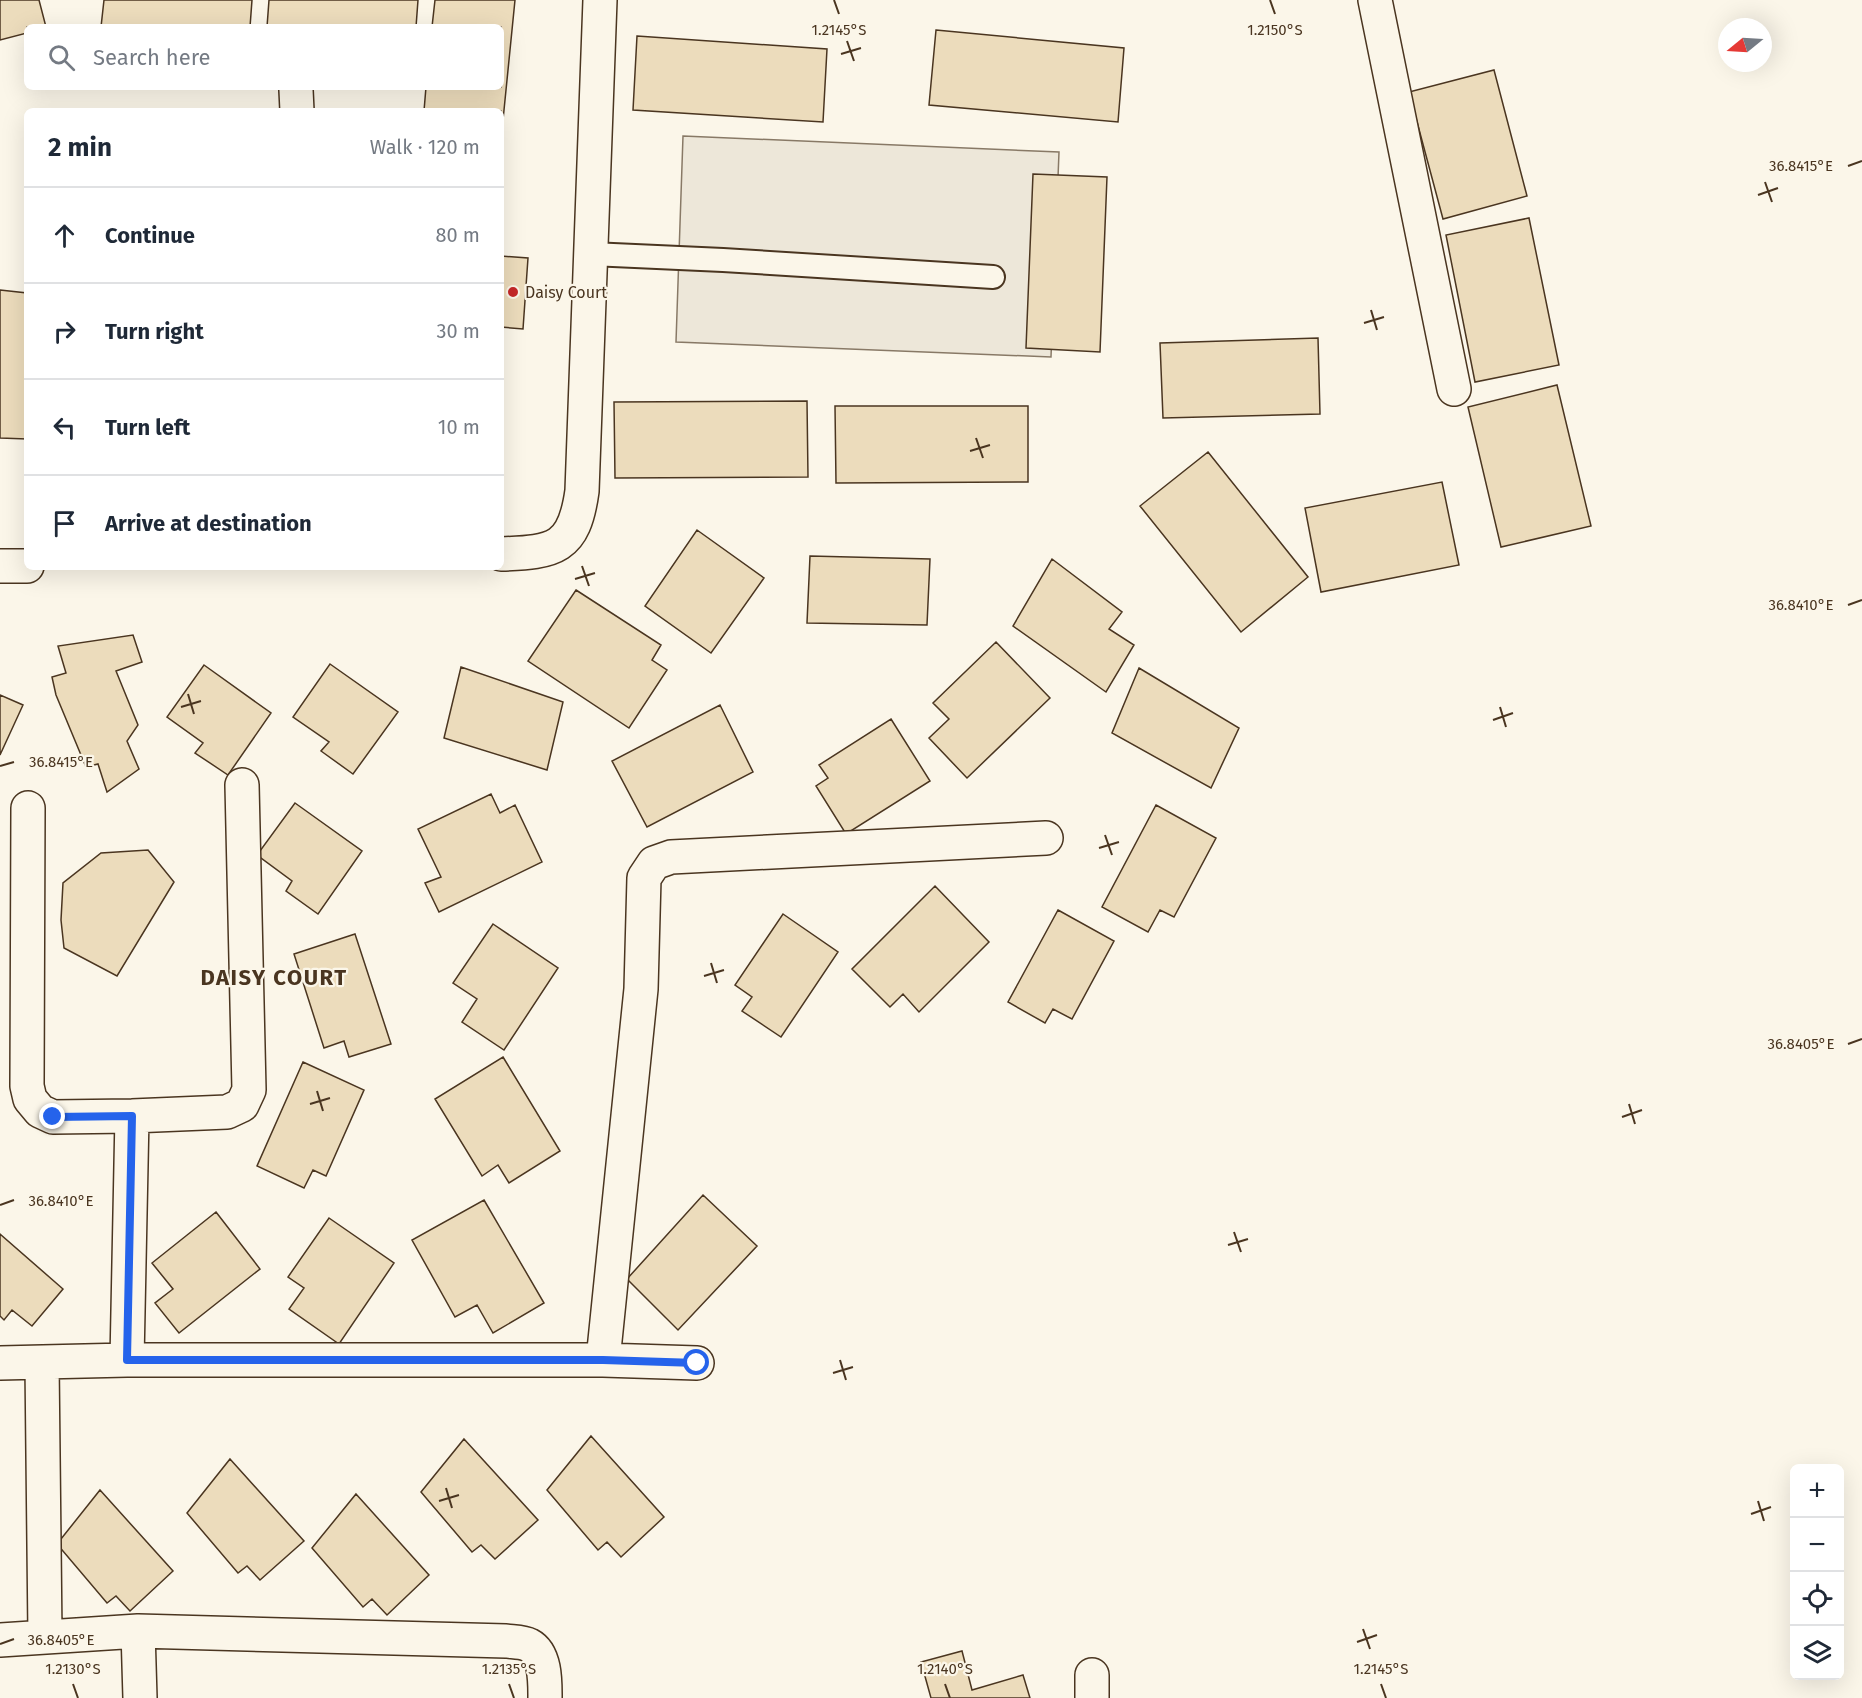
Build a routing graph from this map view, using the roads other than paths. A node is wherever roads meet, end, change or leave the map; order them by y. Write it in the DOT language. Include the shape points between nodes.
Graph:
graph roads {
  1 [pos="600,0"];
  2 [pos="1375,0"];
  3 [pos="591,254"];
  4 [pos="993,277"];
  5 [pos="1454,389"];
  6 [pos="504,554"];
  7 [pos="0,566"];
  8 [pos="24,566"];
  9 [pos="242,785"];
  10 [pos="28,808"];
  11 [pos="1046,838"];
  12 [pos="132,1116"];
  13 [pos="127,1360"];
  14 [pos="603,1360"];
  15 [pos="0,1363"];
  16 [pos="42,1363"];
  17 [pos="697,1363"];
  18 [pos="138,1631"];
  19 [pos="45,1636"];
  20 [pos="0,1640"];
  21 [pos="140,1698"];
  22 [pos="545,1698"];
  1 -- 3 [label="street"];
  2 -- 5 [label="street"];
  3 -- 4 [label="lane"];
  3 -- 6 [label="street" via="579,513 561,544 544,550"];
  7 -- 8 [label="street"];
  9 -- 12 [label="street" via="249,1090 242,1105 227,1112"];
  10 -- 12 [label="street" via="30,1099 40,1111 53,1117"];
  11 -- 14 [label="street" via="671,857 654,863 644,878 641,989"];
  12 -- 13 [label="street"];
  13 -- 14 [label="street"];
  13 -- 16 [label="street"];
  14 -- 17 [label="street"];
  15 -- 16 [label="street"];
  16 -- 19 [label="street"];
  18 -- 19 [label="street"];
  18 -- 21 [label="street"];
  18 -- 22 [label="street" via="506,1641 530,1646 538,1656 545,1677"];
  19 -- 20 [label="street"];
}
